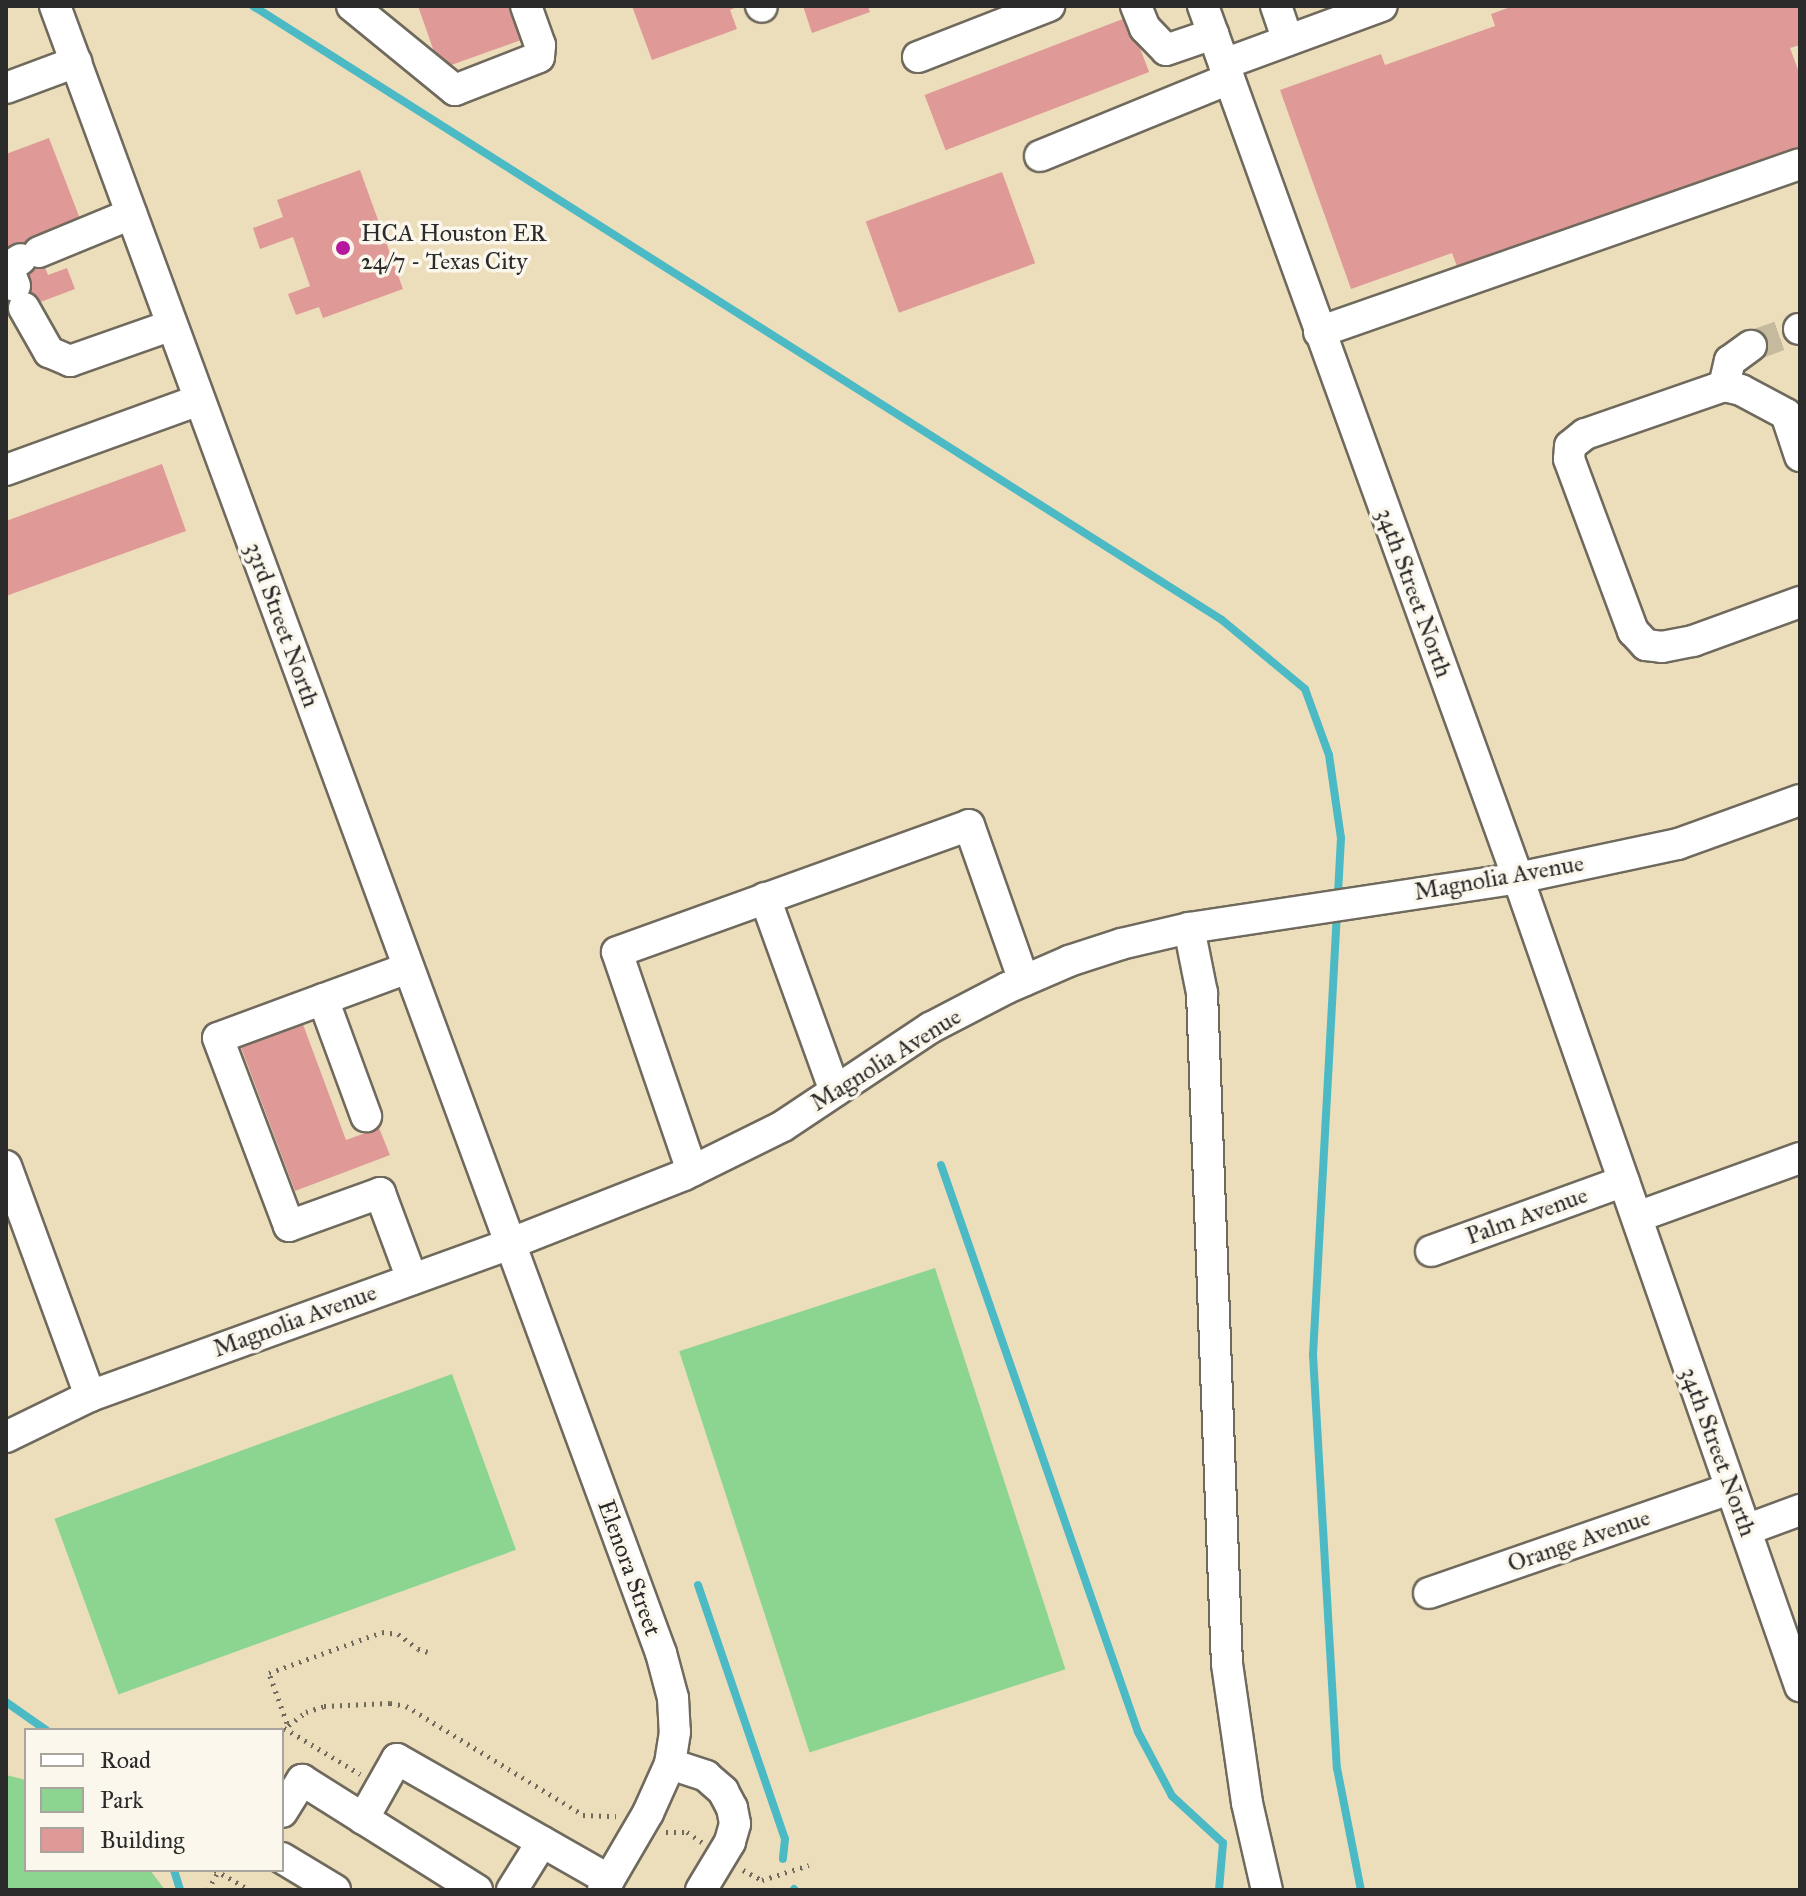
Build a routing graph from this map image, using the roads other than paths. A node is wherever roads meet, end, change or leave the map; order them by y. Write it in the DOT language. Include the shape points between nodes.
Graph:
graph roads {
  1 [pos="55,6"];
  2 [pos="352,6"];
  3 [pos="526,6"];
  4 [pos="1049,6"];
  5 [pos="1136,6"];
  6 [pos="1276,6"];
  7 [pos="1382,6"];
  8 [pos="1350,12"];
  9 [pos="1208,20"];
  10 [pos="1288,40"];
  11 [pos="918,57"];
  12 [pos="76,62"];
  13 [pos="1226,71"];
  14 [pos="6,88"];
  15 [pos="1040,156"];
  16 [pos="1800,164"];
  17 [pos="131,214"];
  18 [pos="172,325"];
  19 [pos="1319,332"];
  20 [pos="1751,346"];
  21 [pos="1724,386"];
  22 [pos="199,400"];
  23 [pos="1793,405"];
  24 [pos="1800,456"];
  25 [pos="6,470"];
  26 [pos="1800,602"];
  27 [pos="1800,800"];
  28 [pos="1518,878"];
  29 [pos="765,898"];
  30 [pos="1189,928"];
  31 [pos="408,968"];
  32 [pos="1024,981"];
  33 [pos="323,999"];
  34 [pos="835,1091"];
  35 [pos="366,1116"];
  36 [pos="1800,1158"];
  37 [pos="6,1166"];
  38 [pos="692,1171"];
  39 [pos="1624,1181"];
  40 [pos="1637,1217"];
  41 [pos="509,1244"];
  42 [pos="1431,1251"];
  43 [pos="412,1279"];
  44 [pos="90,1396"];
  45 [pos="6,1437"];
  46 [pos="1730,1489"];
  47 [pos="1800,1510"];
  48 [pos="1746,1530"];
  49 [pos="1429,1593"];
  50 [pos="1800,1686"];
  51 [pos="670,1764"];
  52 [pos="284,1809"];
  53 [pos="363,1819"];
  54 [pos="542,1842"];
  55 [pos="284,1859"];
  56 [pos="606,1885"];
  57 [pos="335,1890"];
  58 [pos="477,1890"];
  59 [pos="512,1890"];
  60 [pos="701,1890"];
  61 [pos="1267,1890"];
  1 -- 12 [label="street, 33rd Street North"];
  2 -- 3 [label="street" via="455,90 539,57"];
  4 -- 11 [label="street"];
  5 -- 9 [label="street" via="1145,28 1166,50"];
  6 -- 10 [label="street"];
  7 -- 8 [label="street"];
  8 -- 10 [label="street"];
  9 -- 13 [label="street, 34th Street North"];
  10 -- 13 [label="street"];
  12 -- 14 [label="street"];
  12 -- 17 [label="street, 33rd Street North"];
  13 -- 15 [label="street"];
  13 -- 19 [label="street, 34th Street North"];
  16 -- 19 [label="street"];
  17 -- 18 [label="street, 33rd Street North"];
  17 -- 18 [label="street" via="25,276 49,352 70,361"];
  18 -- 22 [label="street, 33rd Street North"];
  19 -- 28 [label="street, 34th Street North"];
  20 -- 21 [label="street" via="1730,361"];
  21 -- 23 [label="street"];
  21 -- 26 [label="street" via="1585,434 1570,446 1574,478 1633,631 1646,645 1693,641"];
  22 -- 25 [label="street"];
  22 -- 31 [label="street, 33rd Street North"];
  23 -- 24 [label="street"];
  27 -- 28 [label="street, Magnolia Avenue" via="1678,844"];
  28 -- 30 [label="street, Magnolia Avenue"];
  28 -- 39 [label="street, 34th Street North"];
  29 -- 32 [label="street" via="969,825"];
  29 -- 34 [label="street"];
  29 -- 38 [label="street" via="617,952"];
  30 -- 32 [label="street, Magnolia Avenue" via="1121,944"];
  30 -- 61 [label="street" via="1202,993 1227,1664 1247,1803"];
  31 -- 33 [label="street"];
  31 -- 41 [label="street, 33rd Street North"];
  32 -- 34 [label="street, Magnolia Avenue" via="930,1028"];
  33 -- 35 [label="street"];
  33 -- 43 [label="street" via="218,1038 289,1226 380,1193"];
  34 -- 38 [label="street, Magnolia Avenue" via="783,1126"];
  36 -- 40 [label="street"];
  37 -- 44 [label="street"];
  38 -- 41 [label="street, Magnolia Avenue"];
  39 -- 40 [label="street, 34th Street North"];
  39 -- 42 [label="street, Palm Avenue"];
  40 -- 46 [label="street, 34th Street North"];
  41 -- 43 [label="street, Magnolia Avenue"];
  41 -- 51 [label="street, Elenora Street" via="661,1653 673,1698"];
  43 -- 44 [label="street, Magnolia Avenue"];
  44 -- 45 [label="street, Magnolia Avenue"];
  46 -- 48 [label="street, 34th Street North"];
  46 -- 49 [label="street, Orange Avenue"];
  47 -- 48 [label="street"];
  48 -- 50 [label="street, 34th Street North"];
  51 -- 56 [label="street, Elenora Street"];
  51 -- 60 [label="street" via="706,1776 723,1791 735,1824"];
  52 -- 53 [label="street" via="302,1780"];
  53 -- 54 [label="street" via="397,1759"];
  53 -- 58 [label="street"];
  54 -- 56 [label="street"];
  54 -- 59 [label="street"];
  55 -- 57 [label="street"];
}
